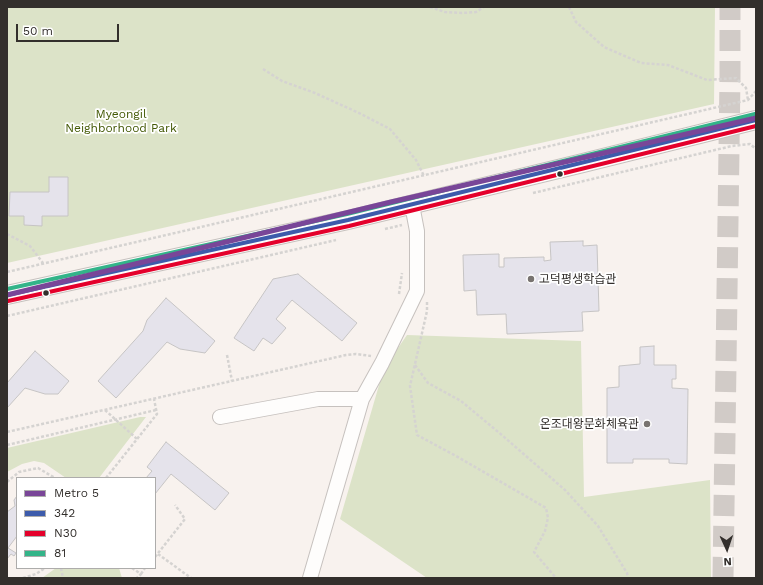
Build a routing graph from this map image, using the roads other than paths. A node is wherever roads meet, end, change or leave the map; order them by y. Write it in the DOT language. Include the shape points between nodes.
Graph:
graph roads {
  1 [pos="756,120"];
  2 [pos="412,205"];
  3 [pos="7,295"];
  4 [pos="362,399"];
  5 [pos="220,417"];
  6 [pos="310,578"];
  1 -- 2 [label="main road"];
  2 -- 3 [label="main road"];
  2 -- 4 [label="street" via="417,231 417,291"];
  4 -- 5 [label="street" via="318,399"];
  4 -- 6 [label="street"];
}
